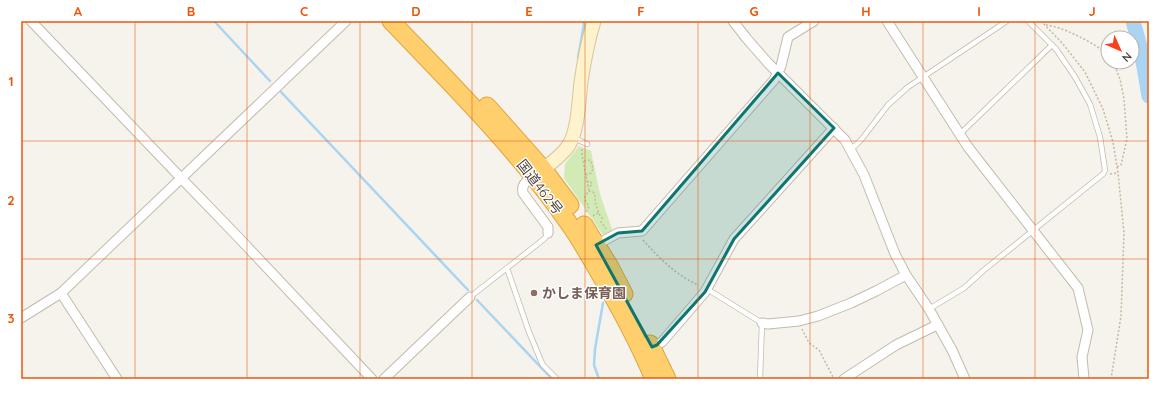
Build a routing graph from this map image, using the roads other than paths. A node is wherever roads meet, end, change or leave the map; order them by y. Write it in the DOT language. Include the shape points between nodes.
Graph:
graph roads {
  1 [pos="31,21"];
  2 [pos="346,21"];
  3 [pos="391,21"];
  4 [pos="407,21"];
  5 [pos="594,21"];
  6 [pos="733,21"];
  7 [pos="814,21"];
  8 [pos="887,21"];
  9 [pos="1007,21"];
  10 [pos="1028,21"];
  11 [pos="1052,45"];
  12 [pos="778,73"];
  13 [pos="923,77"];
  14 [pos="834,128"];
  15 [pos="960,134"];
  16 [pos="572,138"];
  17 [pos="587,144"];
  18 [pos="850,149"];
  19 [pos="538,172"];
  20 [pos="181,178"];
  21 [pos="1034,231"];
  22 [pos="548,233"];
  23 [pos="596,245"];
  24 [pos="506,269"];
  25 [pos="906,275"];
  26 [pos="707,289"];
  27 [pos="61,293"];
  28 [pos="470,297"];
  29 [pos="929,309"];
  30 [pos="21,318"];
  31 [pos="762,324"];
  32 [pos="937,325"];
  33 [pos="652,348"];
  34 [pos="117,379"];
  35 [pos="372,379"];
  36 [pos="384,379"];
  37 [pos="557,379"];
  38 [pos="654,379"];
  39 [pos="668,379"];
  40 [pos="760,379"];
  41 [pos="844,379"];
  42 [pos="965,379"];
  43 [pos="1084,379"];
  1 -- 20 [label="street"];
  2 -- 20 [label="street"];
  3 -- 19 [label="highway, 国道462号"];
  4 -- 19 [label="highway, 国道462号" via="512,133"];
  5 -- 16 [label="street"];
  6 -- 12 [label="street" via="758,53"];
  7 -- 12 [label="street" via="788,37"];
  8 -- 13 [label="street"];
  9 -- 13 [label="lane"];
  10 -- 11 [label="lane"];
  11 -- 15 [label="lane"];
  11 -- 21 [label="lane" via="1075,77 1090,104 1100,138 1105,170"];
  12 -- 14 [label="street"];
  12 -- 23 [label="street" via="642,231 618,233"];
  13 -- 15 [label="street"];
  13 -- 18 [label="lane" via="888,105 861,140"];
  14 -- 18 [label="street"];
  14 -- 26 [label="street" via="734,239"];
  15 -- 21 [label="street"];
  16 -- 17 [label="lane"];
  16 -- 19 [label="street" via="560,155"];
  18 -- 25 [label="street" via="864,175 894,254"];
  19 -- 22 [label="street" via="522,188 548,227"];
  19 -- 23 [label="highway, 国道462号" via="583,224"];
  19 -- 38 [label="highway, 国道462号" via="616,302"];
  20 -- 27 [label="street"];
  20 -- 35 [label="street"];
  21 -- 29 [label="lane" via="964,288"];
  21 -- 43 [label="street" via="1078,288 1088,330 1082,357"];
  22 -- 24 [label="lane"];
  23 -- 33 [label="highway, 国道462号"];
  24 -- 28 [label="lane"];
  24 -- 37 [label="lane" via="541,361"];
  25 -- 29 [label="street"];
  25 -- 31 [label="street" via="851,303 818,316 799,321"];
  26 -- 31 [label="lane"];
  26 -- 33 [label="street" via="662,342"];
  27 -- 30 [label="street"];
  27 -- 34 [label="street"];
  28 -- 36 [label="street"];
  29 -- 32 [label="street"];
  31 -- 40 [label="lane"];
  32 -- 41 [label="street" via="896,345"];
  32 -- 42 [label="street"];
  33 -- 39 [label="highway, 国道462号"];
}
